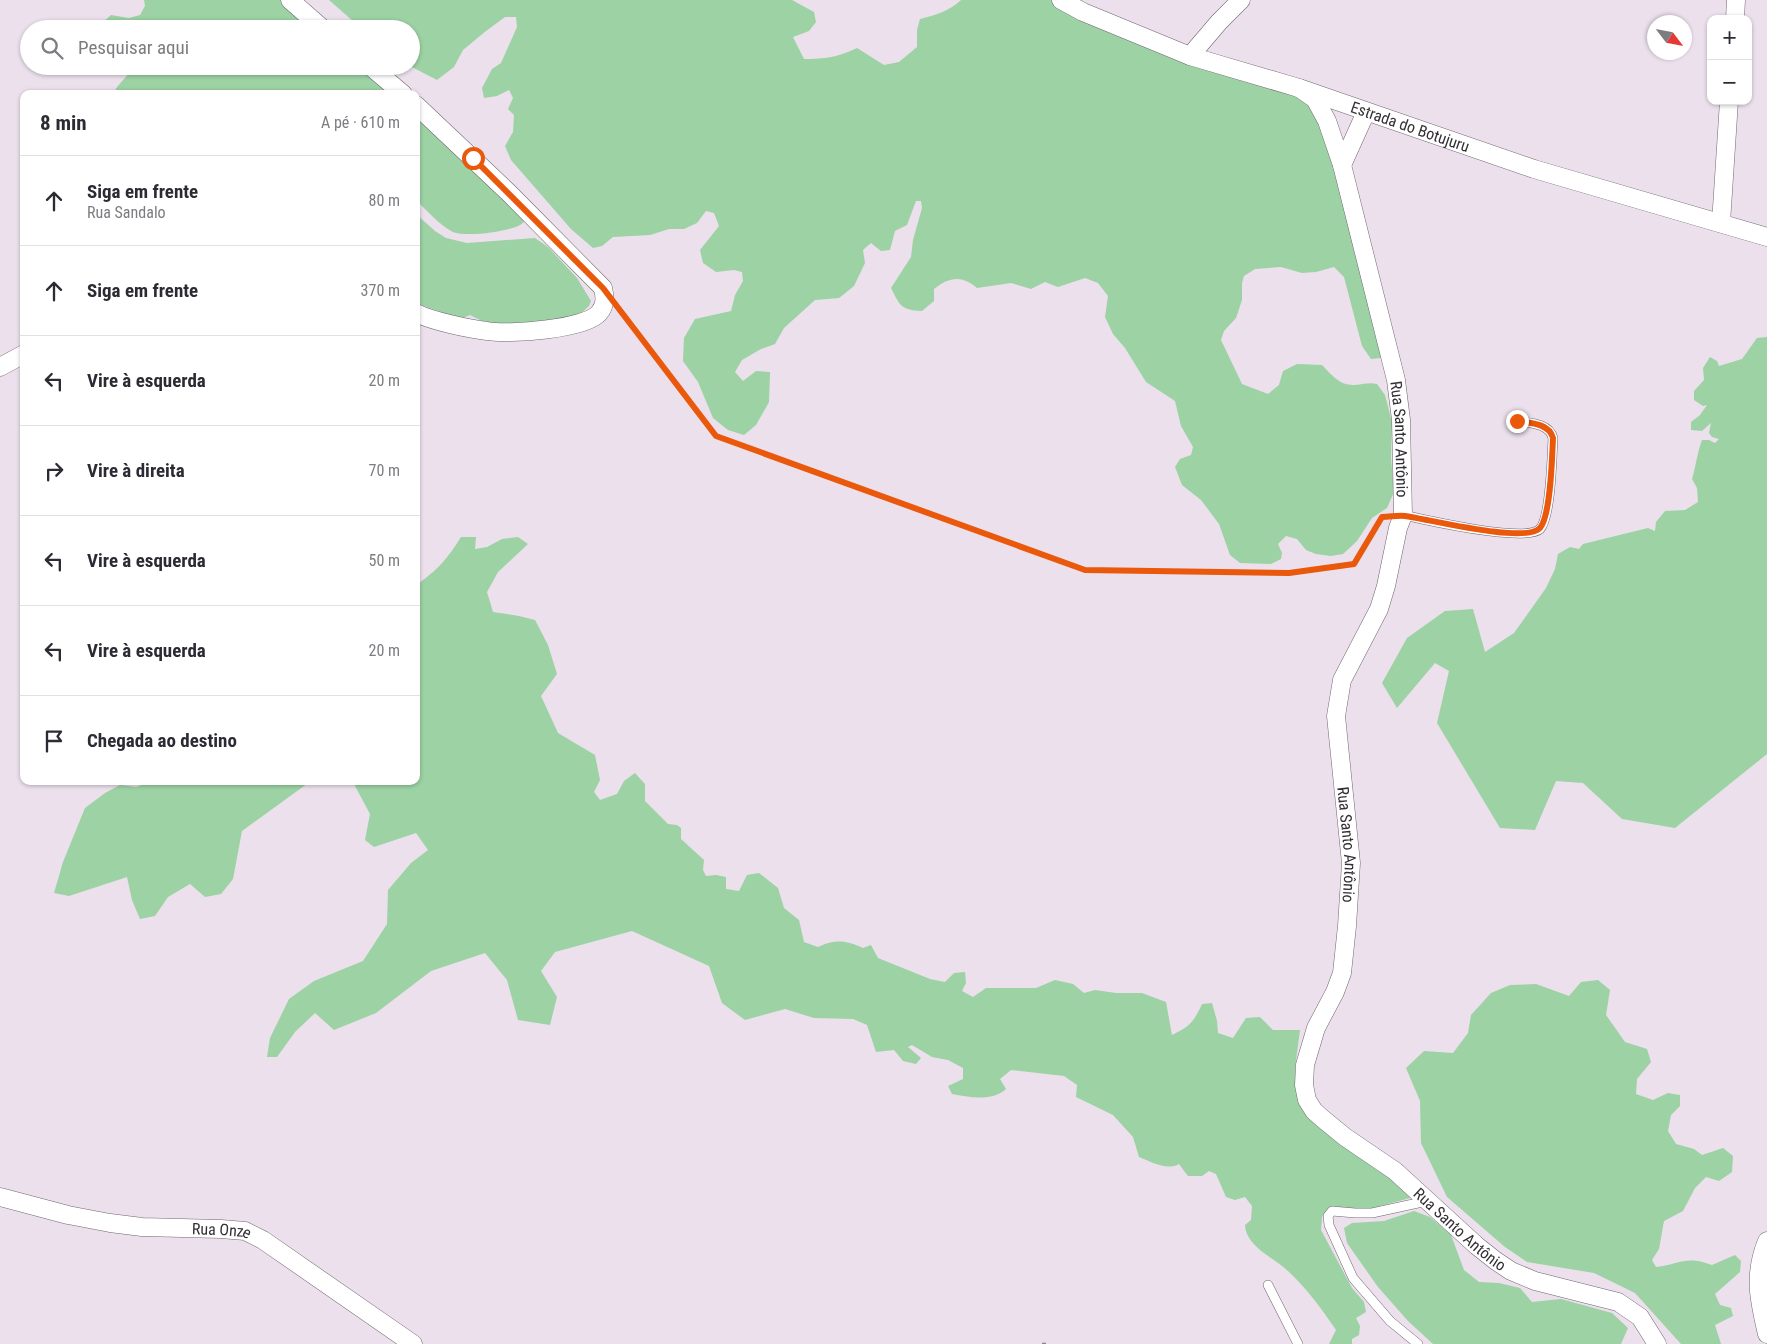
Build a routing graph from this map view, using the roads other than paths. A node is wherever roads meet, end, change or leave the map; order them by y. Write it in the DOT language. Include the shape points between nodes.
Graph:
graph roads {
  1 [pos="290,0"];
  2 [pos="1061,0"];
  3 [pos="1241,0"];
  4 [pos="1736,0"];
  5 [pos="1735,15"];
  6 [pos="313,20"];
  7 [pos="1190,56"];
  8 [pos="381,75"];
  9 [pos="1299,88"];
  10 [pos="398,90"];
  11 [pos="1730,105"];
  12 [pos="420,110"];
  13 [pos="1366,112"];
  14 [pos="1342,165"];
  15 [pos="1721,223"];
  16 [pos="1767,237"];
  17 [pos="420,314"];
  18 [pos="20,356"];
  19 [pos="0,367"];
  20 [pos="1517,421"];
  21 [pos="1403,515"];
  22 [pos="0,1197"];
  23 [pos="1427,1201"];
  24 [pos="1767,1241"];
  25 [pos="1268,1285"];
  26 [pos="1767,1334"];
  27 [pos="413,1344"];
  28 [pos="1298,1344"];
  29 [pos="1418,1344"];
  30 [pos="1658,1344"];
  1 -- 6 [label="street"];
  2 -- 7 [label="street, Estrada do Botujuru"];
  3 -- 7 [label="street"];
  4 -- 5 [label="street"];
  7 -- 9 [label="street, Estrada do Botujuru"];
  8 -- 10 [label="street"];
  9 -- 13 [label="street, Estrada do Botujuru"];
  9 -- 14 [label="street, Rua Santo Antônio" via="1315,99 1328,121"];
  11 -- 15 [label="street"];
  12 -- 17 [label="street" via="603,288 605,300 600,312 592,319 536,331 488,332"];
  13 -- 14 [label="street"];
  13 -- 15 [label="street, Estrada do Botujuru" via="1534,169"];
  14 -- 21 [label="street, Rua Santo Antônio" via="1396,380 1401,420"];
  15 -- 16 [label="street, Estrada do Botujuru"];
  18 -- 19 [label="street"];
  20 -- 21 [label="lane" via="1546,427 1553,438 1547,514 1540,528 1529,533 1465,528"];
  21 -- 23 [label="street, Rua Santo Antônio" via="1379,608 1342,680 1338,700 1336,716 1350,863 1347,926 1342,973 1316,1028 1305,1065 1304,1085 1307,1100 1314,1111 1395,1171"];
  22 -- 27 [label="street, Rua Onze" via="110,1223 245,1231 263,1240"];
  23 -- 29 [label="lane" via="1372,1212 1332,1211 1328,1216 1330,1230 1353,1278 1390,1321"];
  23 -- 30 [label="street, Rua Santo Antônio" via="1477,1246 1511,1271 1535,1282 1618,1302 1640,1317"];
  24 -- 26 [label="street" via="1758,1276 1759,1300"];
  25 -- 28 [label="lane"];
}
